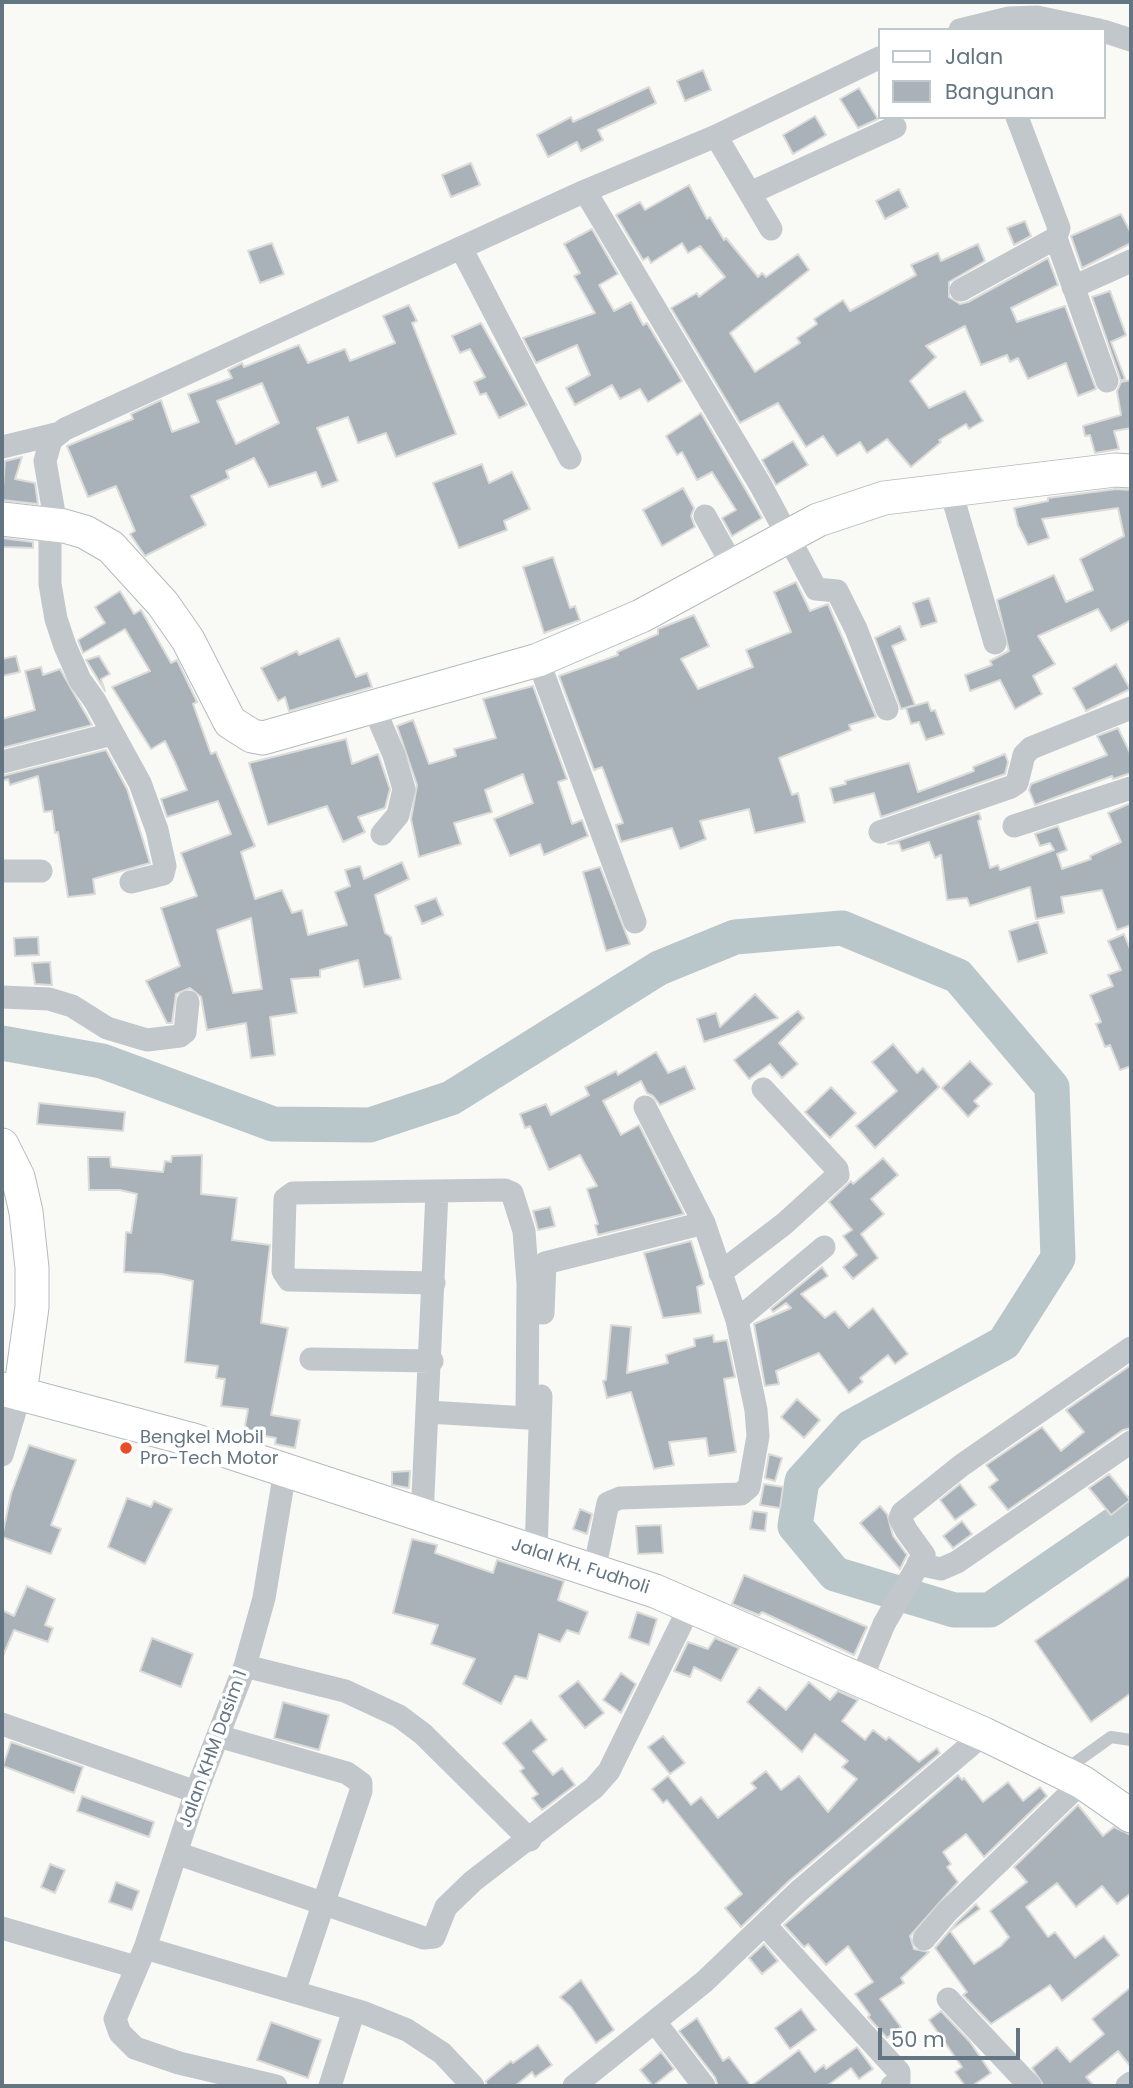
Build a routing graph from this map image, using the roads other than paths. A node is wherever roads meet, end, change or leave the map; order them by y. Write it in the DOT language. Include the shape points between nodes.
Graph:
graph roads {
  1 [pos="973,28"];
  2 [pos="1091,28"];
  3 [pos="1105,31"];
  4 [pos="1131,40"];
  5 [pos="878,58"];
  6 [pos="1018,119"];
  7 [pos="895,127"];
  8 [pos="716,136"];
  9 [pos="585,191"];
  10 [pos="750,193"];
  11 [pos="771,229"];
  12 [pos="1056,238"];
  13 [pos="461,248"];
  14 [pos="1131,261"];
  15 [pos="1073,287"];
  16 [pos="961,290"];
  17 [pos="1107,381"];
  18 [pos="56,434"];
  19 [pos="2,447"];
  20 [pos="570,457"];
  21 [pos="1131,471"];
  22 [pos="950,488"];
  23 [pos="705,516"];
  24 [pos="2,519"];
  25 [pos="53,525"];
  26 [pos="787,537"];
  27 [pos="733,566"];
  28 [pos="995,643"];
  29 [pos="538,660"];
  30 [pos="374,708"];
  31 [pos="1131,708"];
  32 [pos="887,709"];
  33 [pos="112,734"];
  34 [pos="2,761"];
  35 [pos="1131,788"];
  36 [pos="1014,826"];
  37 [pos="880,832"];
  38 [pos="382,834"];
  39 [pos="2,871"];
  40 [pos="41,871"];
  41 [pos="131,882"];
  42 [pos="635,922"];
  43 [pos="2,997"];
  44 [pos="188,1002"];
  45 [pos="763,1089"];
  46 [pos="645,1107"];
  47 [pos="2,1145"];
  48 [pos="438,1192"];
  49 [pos="704,1223"];
  50 [pos="824,1248"];
  51 [pos="720,1273"];
  52 [pos="434,1283"];
  53 [pos="737,1320"];
  54 [pos="1131,1348"];
  55 [pos="311,1359"];
  56 [pos="432,1361"];
  57 [pos="11,1392"];
  58 [pos="428,1412"];
  59 [pos="1131,1442"];
  60 [pos="2,1455"];
  61 [pos="285,1471"];
  62 [pos="422,1517"];
  63 [pos="536,1553"];
  64 [pos="594,1572"];
  65 [pos="913,1572"];
  66 [pos="690,1606"];
  67 [pos="246,1667"];
  68 [pos="862,1680"];
  69 [pos="2,1724"];
  70 [pos="984,1734"];
  71 [pos="218,1736"];
  72 [pos="1131,1740"];
  73 [pos="1072,1777"];
  74 [pos="196,1792"];
  75 [pos="1131,1816"];
  76 [pos="530,1840"];
  77 [pos="176,1853"];
  78 [pos="322,1903"];
  79 [pos="765,1925"];
  80 [pos="2,1928"];
  81 [pos="924,1939"];
  82 [pos="140,1958"];
  83 [pos="294,1992"];
  84 [pos="948,1999"];
  85 [pos="354,2010"];
  86 [pos="655,2022"];
  87 [pos="266,2085"];
  88 [pos="330,2086"];
  89 [pos="473,2086"];
  90 [pos="574,2086"];
  91 [pos="704,2086"];
  92 [pos="892,2086"];
  93 [pos="1030,2086"];
  1 -- 2 [label="street" via="1037,17"];
  3 -- 4 [label="street"];
  5 -- 8 [label="street"];
  6 -- 12 [label="street" via="1060,225"];
  7 -- 10 [label="street"];
  8 -- 9 [label="street"];
  8 -- 10 [label="street"];
  9 -- 13 [label="street"];
  9 -- 26 [label="street" via="755,475"];
  10 -- 11 [label="street"];
  12 -- 15 [label="street"];
  12 -- 16 [label="street"];
  13 -- 18 [label="street"];
  13 -- 20 [label="street"];
  14 -- 15 [label="street"];
  15 -- 17 [label="street"];
  18 -- 19 [label="street"];
  18 -- 25 [label="street" via="45,461"];
  21 -- 22 [label="main road"];
  22 -- 26 [label="main road" via="884,498 818,520"];
  22 -- 28 [label="street"];
  23 -- 27 [label="street"];
  24 -- 25 [label="main road"];
  25 -- 30 [label="main road" via="85,532 103,542 143,579 188,640 222,712 241,730 263,738"];
  25 -- 33 [label="street" via="50,584 56,619 80,680"];
  26 -- 27 [label="main road"];
  26 -- 32 [label="street" via="816,589 836,591"];
  27 -- 29 [label="main road" via="641,616"];
  29 -- 30 [label="main road"];
  29 -- 42 [label="street"];
  30 -- 38 [label="street" via="404,789 398,815"];
  31 -- 37 [label="street" via="1031,748 1024,755 1017,783 1011,787"];
  33 -- 34 [label="street"];
  33 -- 41 [label="street" via="147,800 165,866 160,876"];
  35 -- 36 [label="street"];
  39 -- 40 [label="street"];
  43 -- 44 [label="street" via="49,999 72,1006 107,1028 147,1040 185,1032"];
  45 -- 51 [label="street" via="838,1175"];
  46 -- 49 [label="street"];
  47 -- 57 [label="main road" via="18,1177 32,1268 32,1307"];
  48 -- 52 [label="street"];
  48 -- 52 [label="street" via="293,1193 285,1199 283,1270 289,1280"];
  48 -- 58 [label="street" via="505,1190 514,1198 524,1231 528,1284 527,1418"];
  49 -- 51 [label="street"];
  49 -- 63 [label="street" via="545,1263"];
  50 -- 53 [label="street"];
  51 -- 53 [label="street"];
  52 -- 56 [label="street"];
  53 -- 64 [label="street" via="758,1437 749,1487 741,1494 620,1498 608,1503"];
  54 -- 65 [label="street" via="962,1465 902,1513 906,1530 923,1552"];
  55 -- 56 [label="street"];
  56 -- 58 [label="street"];
  57 -- 60 [label="street"];
  57 -- 61 [label="main road, Jalal KH. Fudholi" via="193,1440"];
  58 -- 62 [label="street"];
  59 -- 65 [label="street" via="957,1562"];
  61 -- 62 [label="main road, Jalal KH. Fudholi"];
  61 -- 67 [label="street, Jalan KHM Dasim 1" via="264,1598"];
  62 -- 63 [label="main road, Jalal KH. Fudholi"];
  63 -- 64 [label="main road, Jalal KH. Fudholi"];
  64 -- 66 [label="main road, Jalal KH. Fudholi"];
  65 -- 68 [label="street" via="884,1624"];
  66 -- 68 [label="main road, Jalal KH. Fudholi"];
  66 -- 76 [label="street" via="609,1771"];
  67 -- 71 [label="street, Jalan KHM Dasim 1"];
  67 -- 76 [label="street" via="345,1691 399,1717 433,1743"];
  68 -- 70 [label="main road, Jalal KH. Fudholi"];
  69 -- 74 [label="street"];
  70 -- 73 [label="main road, Jalal KH. Fudholi"];
  70 -- 79 [label="street"];
  71 -- 74 [label="street, Jalan KHM Dasim 1"];
  71 -- 78 [label="street" via="352,1775 361,1783"];
  72 -- 73 [label="lane" via="1111,1737"];
  73 -- 75 [label="main road, Jalal KH. Fudholi"];
  73 -- 81 [label="street"];
  74 -- 77 [label="street, Jalan KHM Dasim 1"];
  76 -- 78 [label="street" via="446,1907 436,1933 429,1938"];
  77 -- 78 [label="street"];
  77 -- 82 [label="street, Jalan KHM Dasim 1"];
  78 -- 83 [label="street"];
  79 -- 86 [label="street"];
  79 -- 92 [label="street" via="899,2072 899,2081"];
  80 -- 82 [label="street"];
  82 -- 83 [label="street"];
  82 -- 87 [label="street, Jalan KHM Dasim 1" via="115,2019 120,2033 135,2048"];
  83 -- 85 [label="street"];
  84 -- 93 [label="street"];
  85 -- 88 [label="street"];
  85 -- 89 [label="street" via="428,2041"];
  86 -- 90 [label="street"];
  86 -- 91 [label="street"];
}
